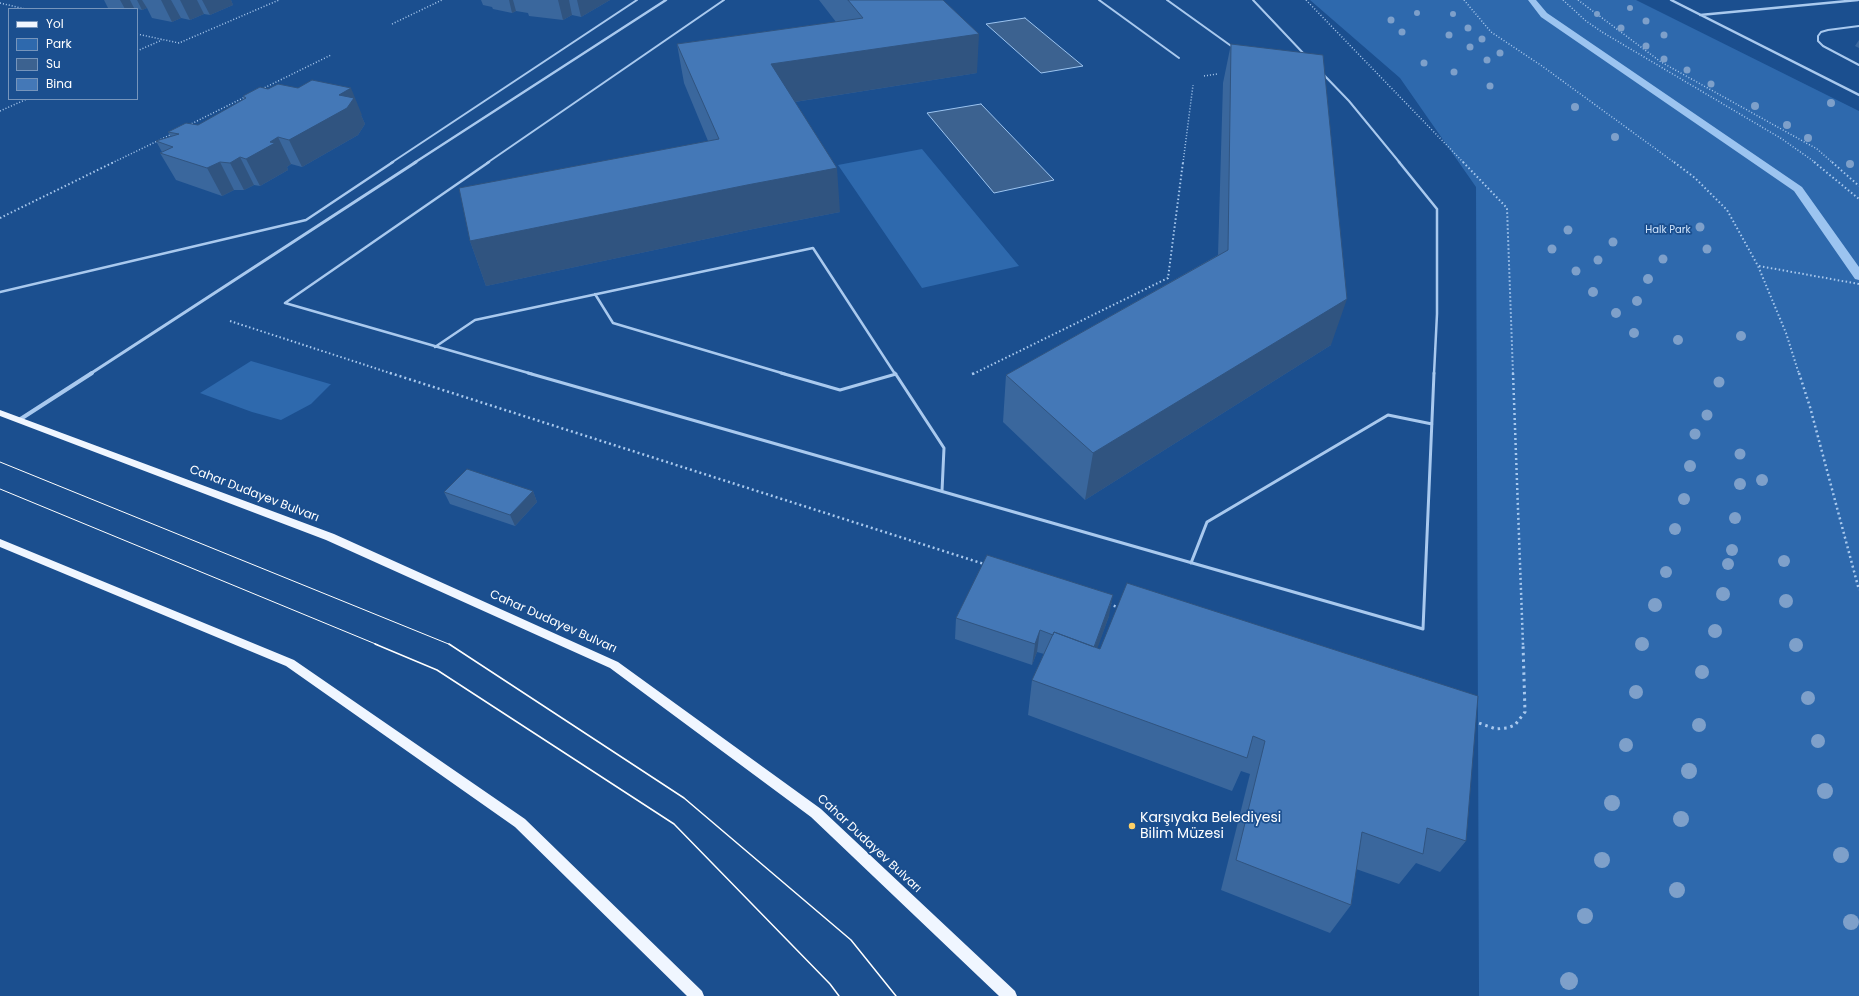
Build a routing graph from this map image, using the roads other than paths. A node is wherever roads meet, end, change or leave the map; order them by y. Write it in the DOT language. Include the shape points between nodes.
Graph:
graph roads {
  1 [pos="637,0"];
  2 [pos="666,0"];
  3 [pos="724,0"];
  4 [pos="1099,0"];
  5 [pos="1167,0"];
  6 [pos="1253,0"];
  7 [pos="1671,0"];
  8 [pos="1858,0"];
  9 [pos="1699,16"];
  10 [pos="1859,26"];
  11 [pos="1239,51"];
  12 [pos="1179,58"];
  13 [pos="1309,59"];
  14 [pos="1859,65"];
  15 [pos="1319,70"];
  16 [pos="1859,95"];
  17 [pos="0,292"];
  18 [pos="595,294"];
  19 [pos="435,347"];
  20 [pos="896,374"];
  21 [pos="0,413"];
  22 [pos="19,420"];
  23 [pos="1432,424"];
  24 [pos="942,491"];
  25 [pos="0,543"];
  26 [pos="1191,563"];
  27 [pos="697,996"];
  28 [pos="1010,996"];
  1 -- 17 [label="lane" via="306,220"];
  2 -- 22 [label="street"];
  3 -- 19 [label="lane" via="285,303"];
  4 -- 12 [label="lane"];
  5 -- 11 [label="lane"];
  6 -- 13 [label="lane"];
  7 -- 9 [label="street"];
  8 -- 9 [label="street"];
  9 -- 16 [label="street"];
  10 -- 14 [label="lane" via="1821,32 1818,41"];
  15 -- 23 [label="lane" via="1349,101 1437,209 1437,314"];
  18 -- 19 [label="lane" via="475,320"];
  18 -- 20 [label="lane" via="613,323 840,390"];
  18 -- 20 [label="lane" via="813,248"];
  19 -- 24 [label="lane"];
  20 -- 24 [label="lane" via="944,448"];
  21 -- 22 [label="main road, Cahar Dudayev Bulvarı"];
  22 -- 28 [label="main road, Cahar Dudayev Bulvarı" via="330,537 614,665 816,813"];
  23 -- 26 [label="lane" via="1388,415 1207,522"];
  23 -- 26 [label="lane" via="1423,629"];
  24 -- 26 [label="lane"];
  25 -- 27 [label="main road" via="290,663 520,823"];
}
